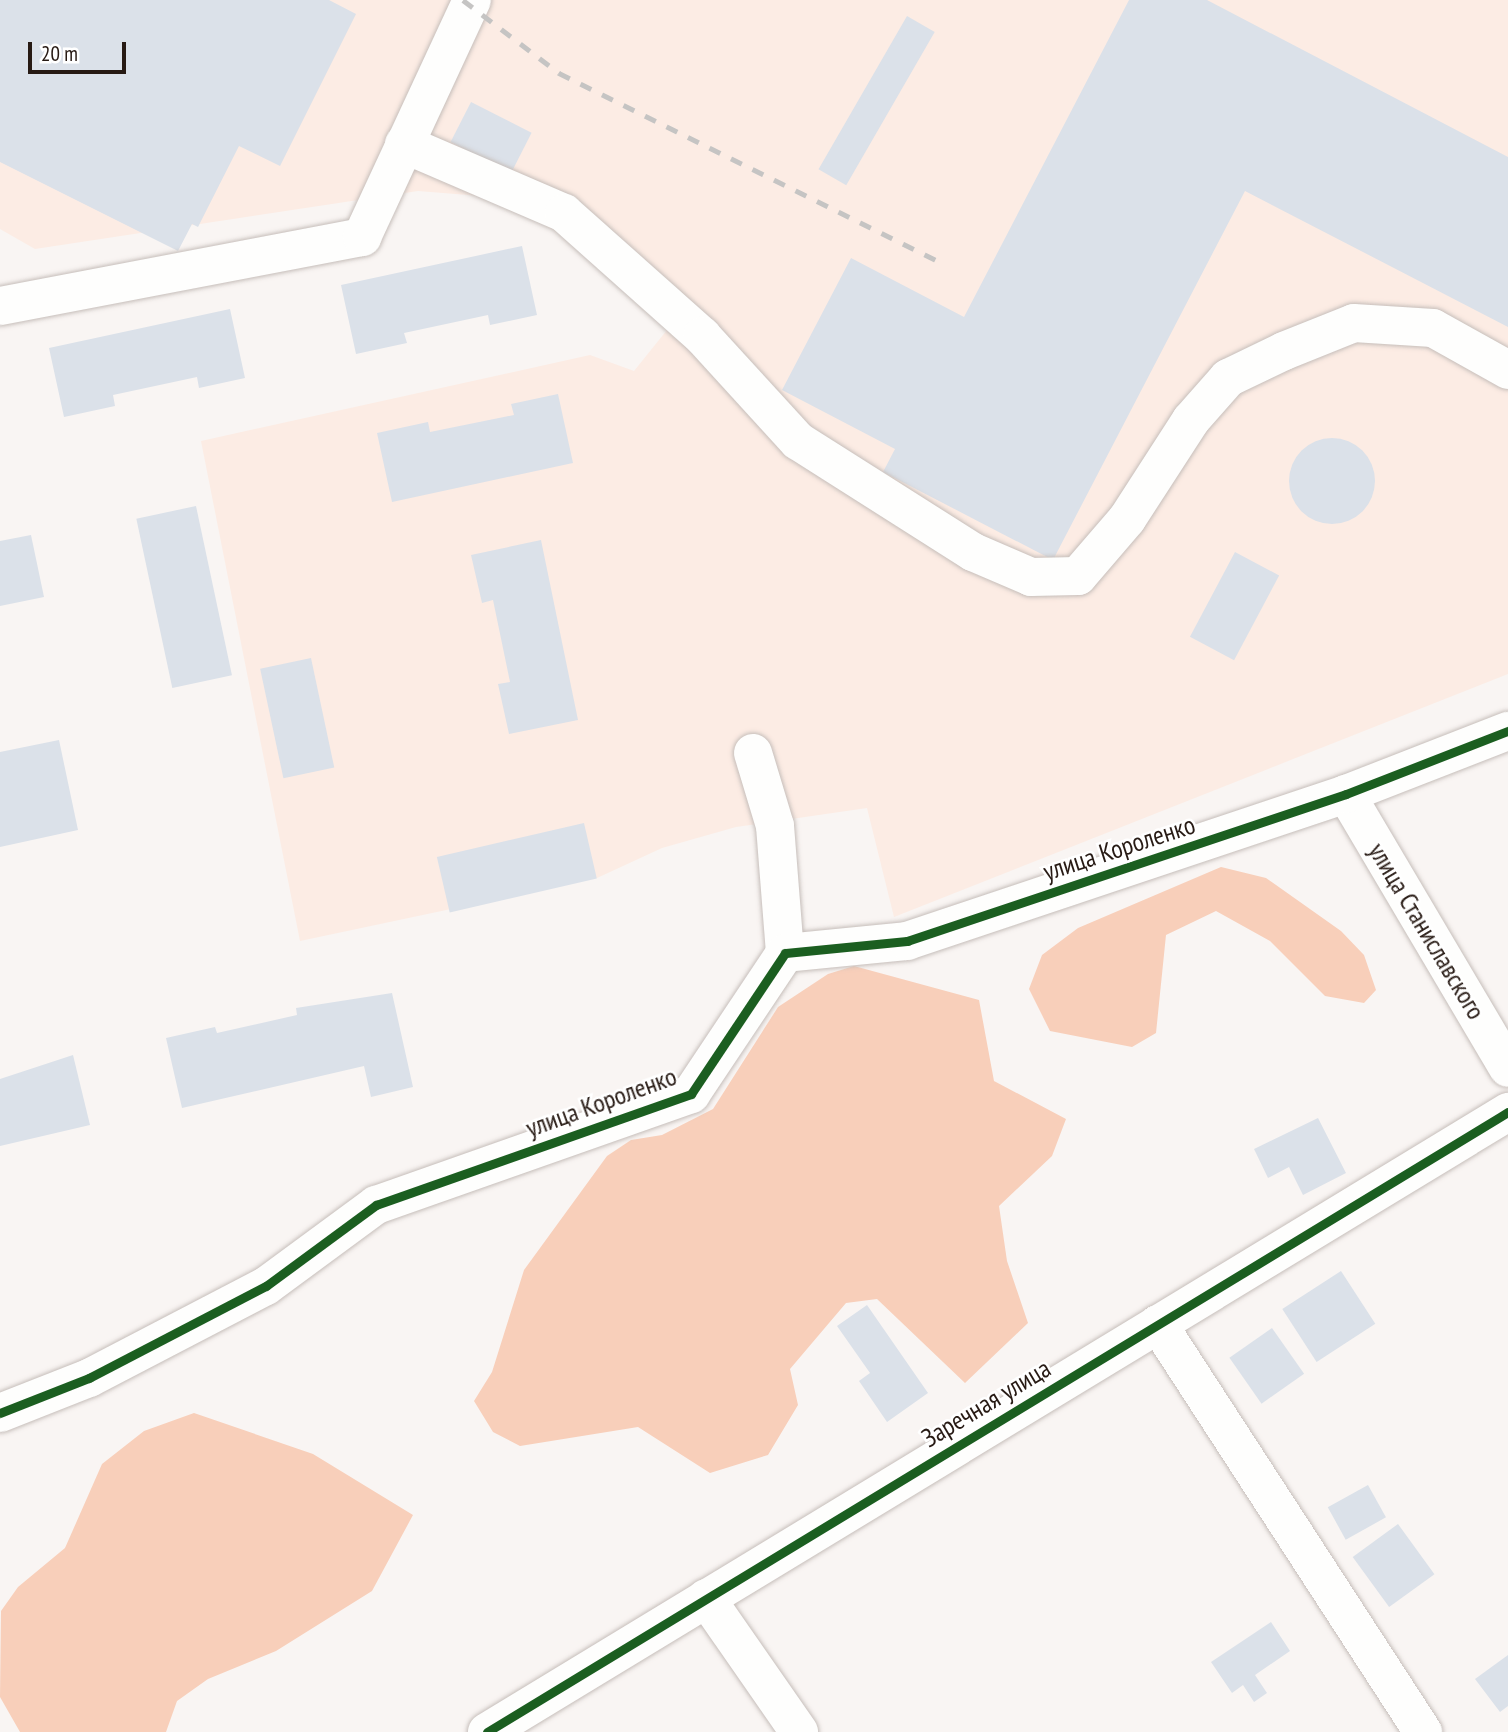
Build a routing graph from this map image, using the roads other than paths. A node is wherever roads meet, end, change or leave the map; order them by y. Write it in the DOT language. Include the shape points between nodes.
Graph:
graph roads {
  1 [pos="472,0"];
  2 [pos="404,144"];
  3 [pos="0,306"];
  4 [pos="1508,370"];
  5 [pos="1508,731"];
  6 [pos="753,753"];
  7 [pos="1346,794"];
  8 [pos="785,953"];
  9 [pos="1508,1068"];
  10 [pos="1508,1112"];
  11 [pos="1158,1324"];
  12 [pos="0,1413"];
  13 [pos="706,1598"];
  14 [pos="487,1732"];
  15 [pos="799,1732"];
  16 [pos="1423,1732"];
  1 -- 2 [label="street"];
  2 -- 3 [label="street" via="362,237"];
  2 -- 4 [label="street" via="564,213 702,336 798,442 973,552 1031,577 1078,576 1127,519 1191,420 1228,378 1284,351 1354,323 1433,328"];
  5 -- 7 [label="street, улица Короленко"];
  6 -- 8 [label="street" via="775,825"];
  7 -- 8 [label="street, улица Короленко" via="907,941"];
  7 -- 9 [label="street, улица Станиславского"];
  8 -- 12 [label="street, улица Короленко" via="691,1094 376,1205 266,1286 89,1378"];
  10 -- 11 [label="street, Заречная улица"];
  11 -- 13 [label="street, Заречная улица"];
  11 -- 16 [label="street"];
  13 -- 14 [label="street, Заречная улица"];
  13 -- 15 [label="street"];
}
